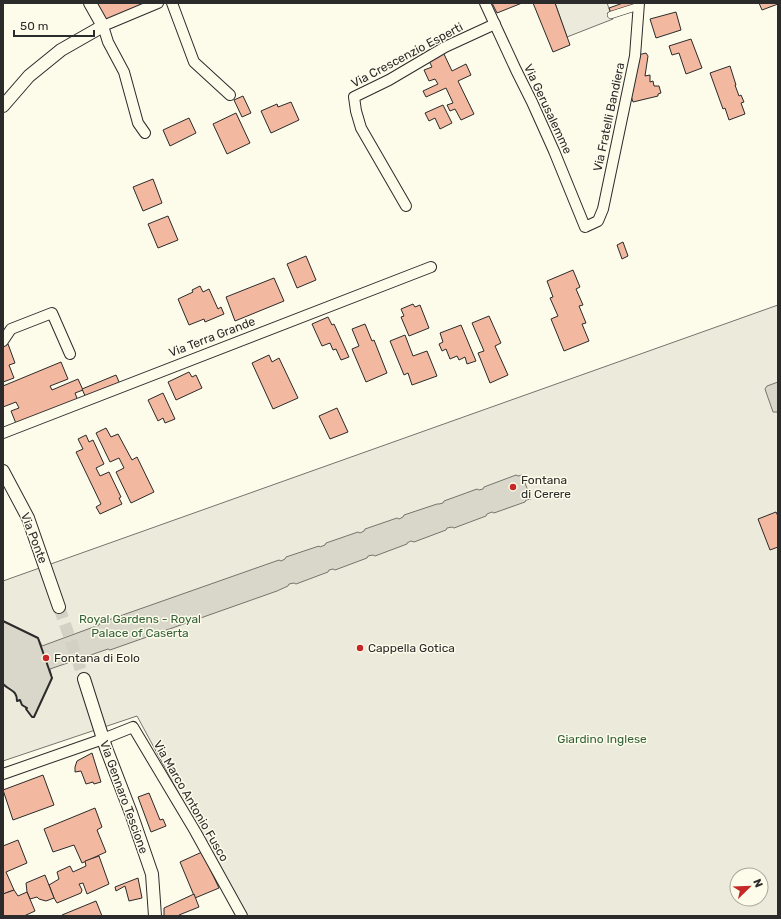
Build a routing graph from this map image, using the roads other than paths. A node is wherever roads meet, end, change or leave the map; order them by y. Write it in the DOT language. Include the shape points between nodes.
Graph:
graph roads {
  1 [pos="90,3"];
  2 [pos="158,3"];
  3 [pos="172,3"];
  4 [pos="485,3"];
  5 [pos="639,4"];
  6 [pos="612,15"];
  7 [pos="495,24"];
  8 [pos="103,26"];
  9 [pos="230,95"];
  10 [pos="3,106"];
  11 [pos="145,133"];
  12 [pos="406,206"];
  13 [pos="585,227"];
  14 [pos="431,267"];
  15 [pos="3,341"];
  16 [pos="70,354"];
  17 [pos="3,433"];
  18 [pos="3,471"];
  19 [pos="59,607"];
  20 [pos="84,679"];
  21 [pos="103,739"];
  22 [pos="3,774"];
  23 [pos="155,916"];
  24 [pos="242,916"];
  1 -- 8 [label="street"];
  2 -- 8 [label="street"];
  3 -- 9 [label="street" via="194,62"];
  4 -- 7 [label="street, Via Gerusalemme"];
  5 -- 6 [label="street"];
  5 -- 13 [label="street, Via Fratelli Bandiera" via="635,56 603,209 598,221"];
  7 -- 12 [label="street, Via Crescenzio Esperti" via="445,47 354,97 360,128"];
  7 -- 13 [label="street, Via Gerusalemme" via="554,151"];
  8 -- 10 [label="street" via="61,50 29,76"];
  8 -- 11 [label="street" via="108,42 124,72 138,123"];
  14 -- 17 [label="street, Via Terra Grande"];
  15 -- 16 [label="street" via="11,329 52,313"];
  18 -- 19 [label="street, Via Ponte" via="28,518"];
  20 -- 21 [label="street, Via Gennaro Tescione"];
  21 -- 22 [label="street, Via Marco Antonio Fusco"];
  21 -- 23 [label="street, Via Gennaro Tescione" via="152,874"];
  21 -- 24 [label="street, Via Marco Antonio Fusco" via="133,727 195,830"];
}
